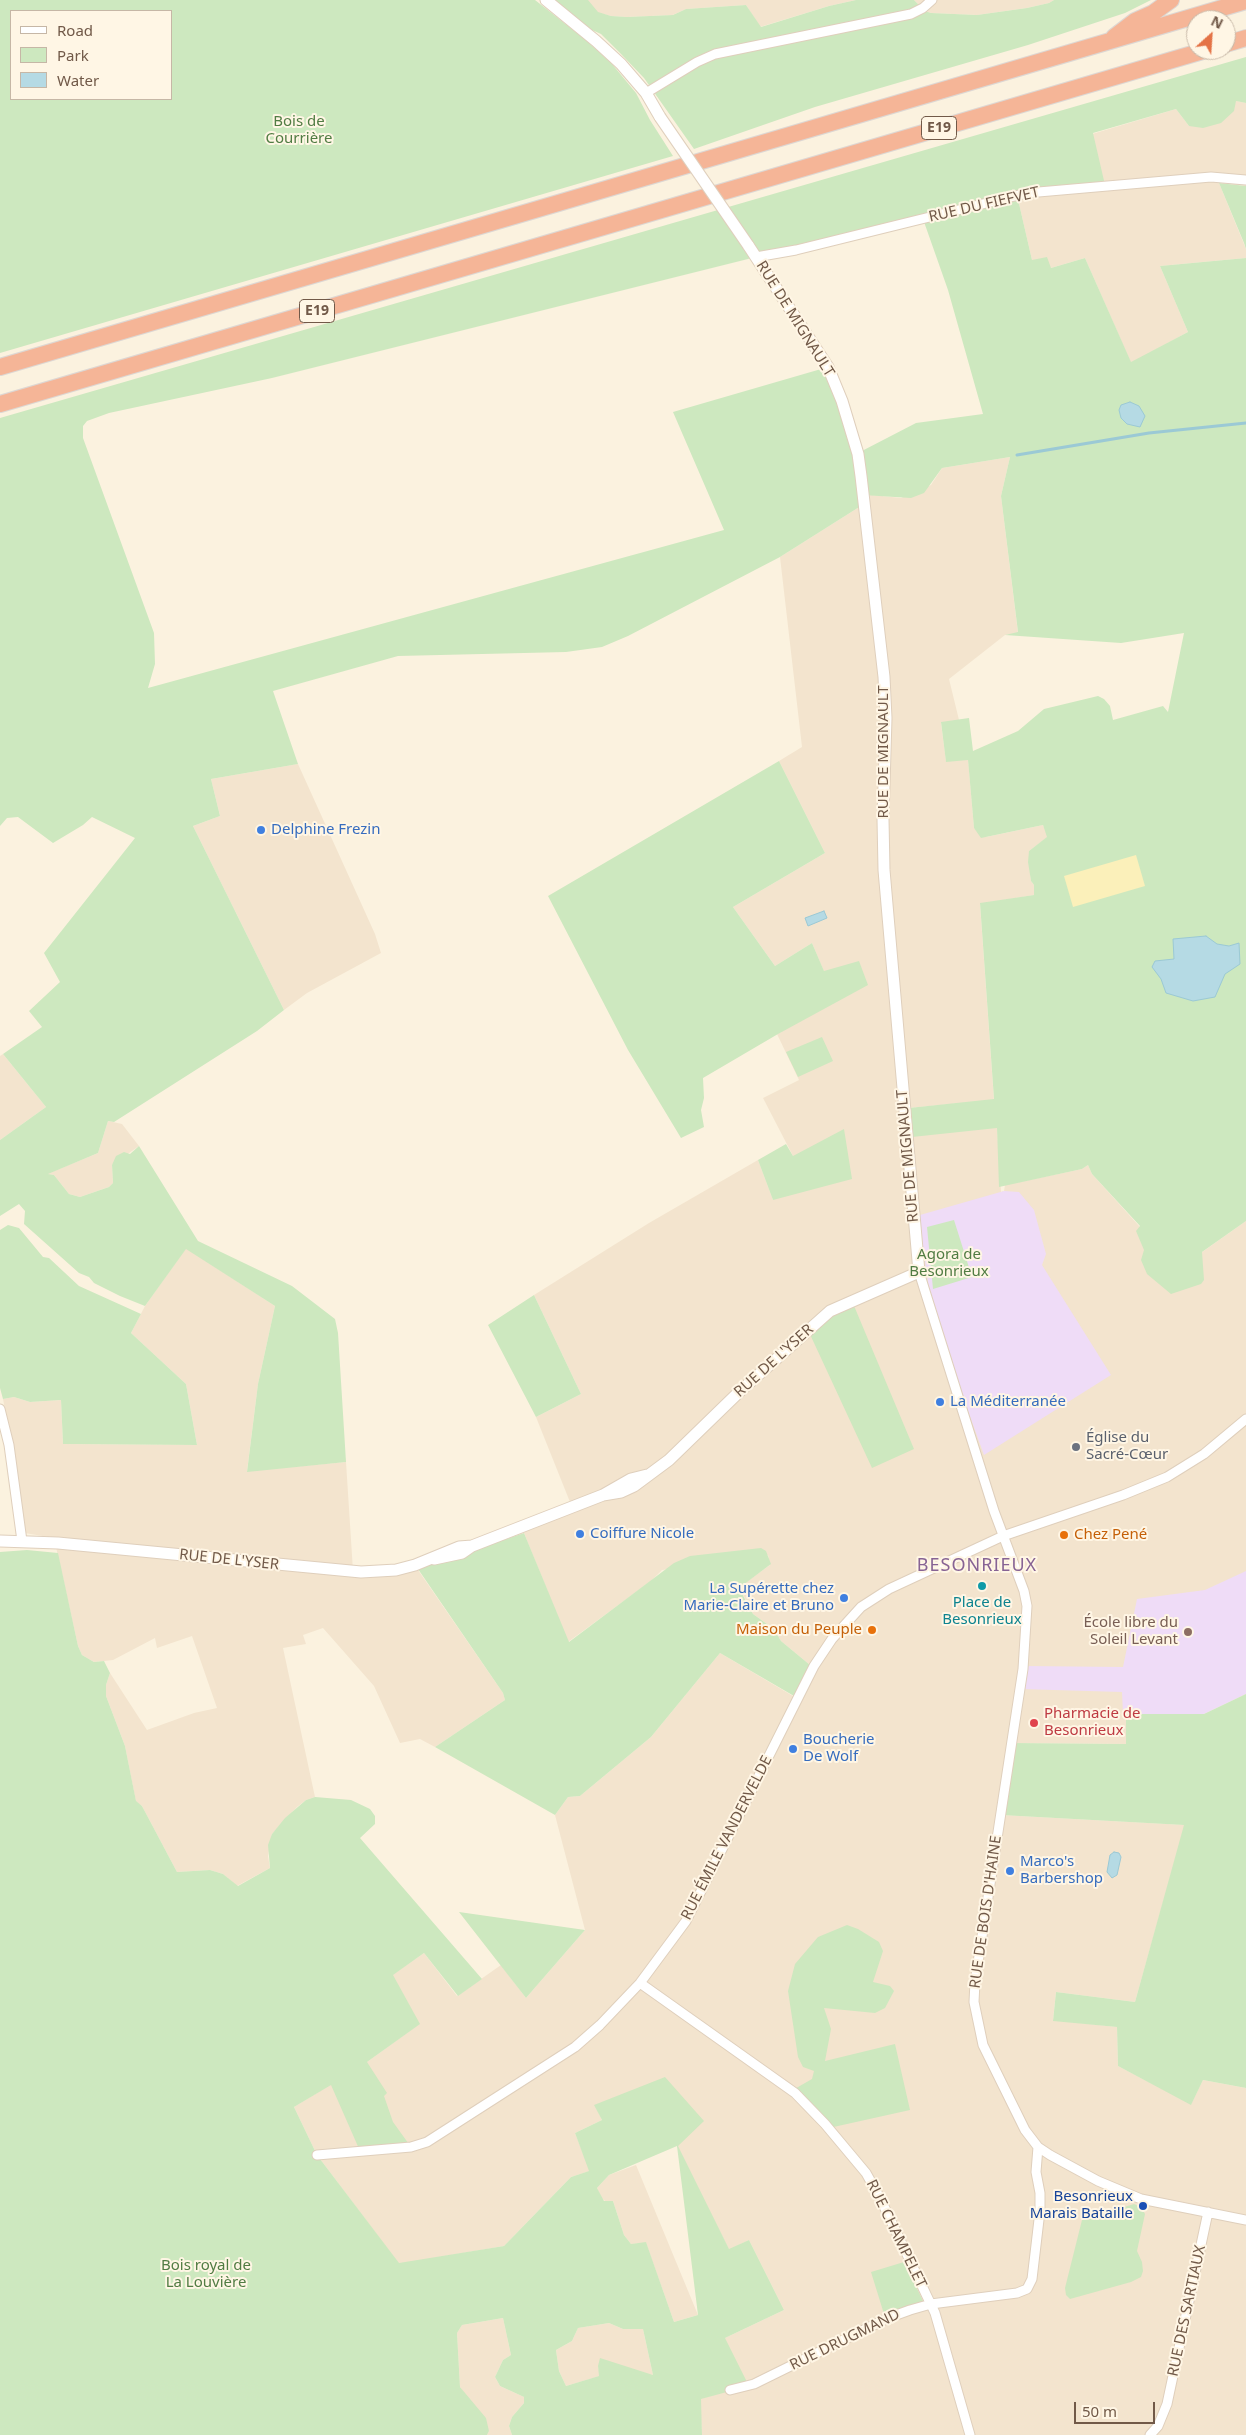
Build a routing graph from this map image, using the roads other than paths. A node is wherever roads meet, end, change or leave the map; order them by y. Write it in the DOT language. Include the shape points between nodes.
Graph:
graph roads {
  1 [pos="546,0"];
  2 [pos="932,0"];
  3 [pos="1171,0"];
  4 [pos="1246,1"];
  5 [pos="1106,43"];
  6 [pos="1186,56"];
  7 [pos="646,93"];
  8 [pos="1246,180"];
  9 [pos="756,257"];
  10 [pos="0,367"];
  11 [pos="0,404"];
  12 [pos="919,1272"];
  13 [pos="0,1409"];
  14 [pos="1246,1419"];
  15 [pos="1003,1536"];
  16 [pos="0,1541"];
  17 [pos="22,1541"];
  18 [pos="640,1983"];
  19 [pos="1038,2147"];
  20 [pos="317,2155"];
  21 [pos="1208,2212"];
  22 [pos="1246,2220"];
  23 [pos="931,2304"];
  24 [pos="730,2390"];
  25 [pos="970,2435"];
  26 [pos="1150,2435"];
  1 -- 7 [label="street, RUE DE MIGNAULT" via="621,64"];
  2 -- 7 [label="street" via="911,14 715,54"];
  3 -- 5 [label="highway"];
  4 -- 5 [label="highway, E19"];
  5 -- 10 [label="highway, E19"];
  6 -- 11 [label="highway, E19"];
  7 -- 9 [label="street, RUE DE MIGNAULT, bridge"];
  8 -- 9 [label="street, RUE DU FIEFVET" via="1211,177 1027,193 805,248"];
  9 -- 12 [label="street, RUE DE MIGNAULT" via="828,367 858,454 884,677 884,870"];
  12 -- 15 [label="street, RUE DE MIGNAULT"];
  12 -- 17 [label="street, RUE DE L'YSER" via="830,1312 737,1394 679,1451 647,1475 472,1546 462,1553 396,1570 361,1572"];
  13 -- 17 [label="street" via="9,1445"];
  14 -- 15 [label="street, RUE ÉMILE VANDERVELDE" via="1204,1454 1167,1477"];
  15 -- 18 [label="street, RUE ÉMILE VANDERVELDE" via="889,1589 857,1611 832,1639 797,1698 695,1906 674,1940"];
  15 -- 19 [label="street, RUE DE BOIS D'HAINE" via="1024,1591 1027,1631 974,2002 983,2045 1025,2130"];
  16 -- 17 [label="street, RUE DE L'YSER"];
  18 -- 20 [label="street, RUE ÉMILE VANDERVELDE" via="575,2046 432,2139 411,2147"];
  18 -- 23 [label="street, RUE CHAMPELET" via="795,2093 825,2124 874,2186"];
  19 -- 21 [label="street, RUE DE BOIS D'HAINE" via="1125,2193 1157,2203"];
  19 -- 23 [label="street, RUE DRUGMAND" via="1036,2172 1040,2211 1028,2289"];
  21 -- 22 [label="street, RUE DE BOIS D'HAINE"];
  21 -- 26 [label="street, RUE DES SARTIAUX" via="1167,2404 1158,2426"];
  23 -- 24 [label="street, RUE DRUGMAND" via="888,2318 754,2384"];
  23 -- 25 [label="street, RUE CHAMPELET"];
}
